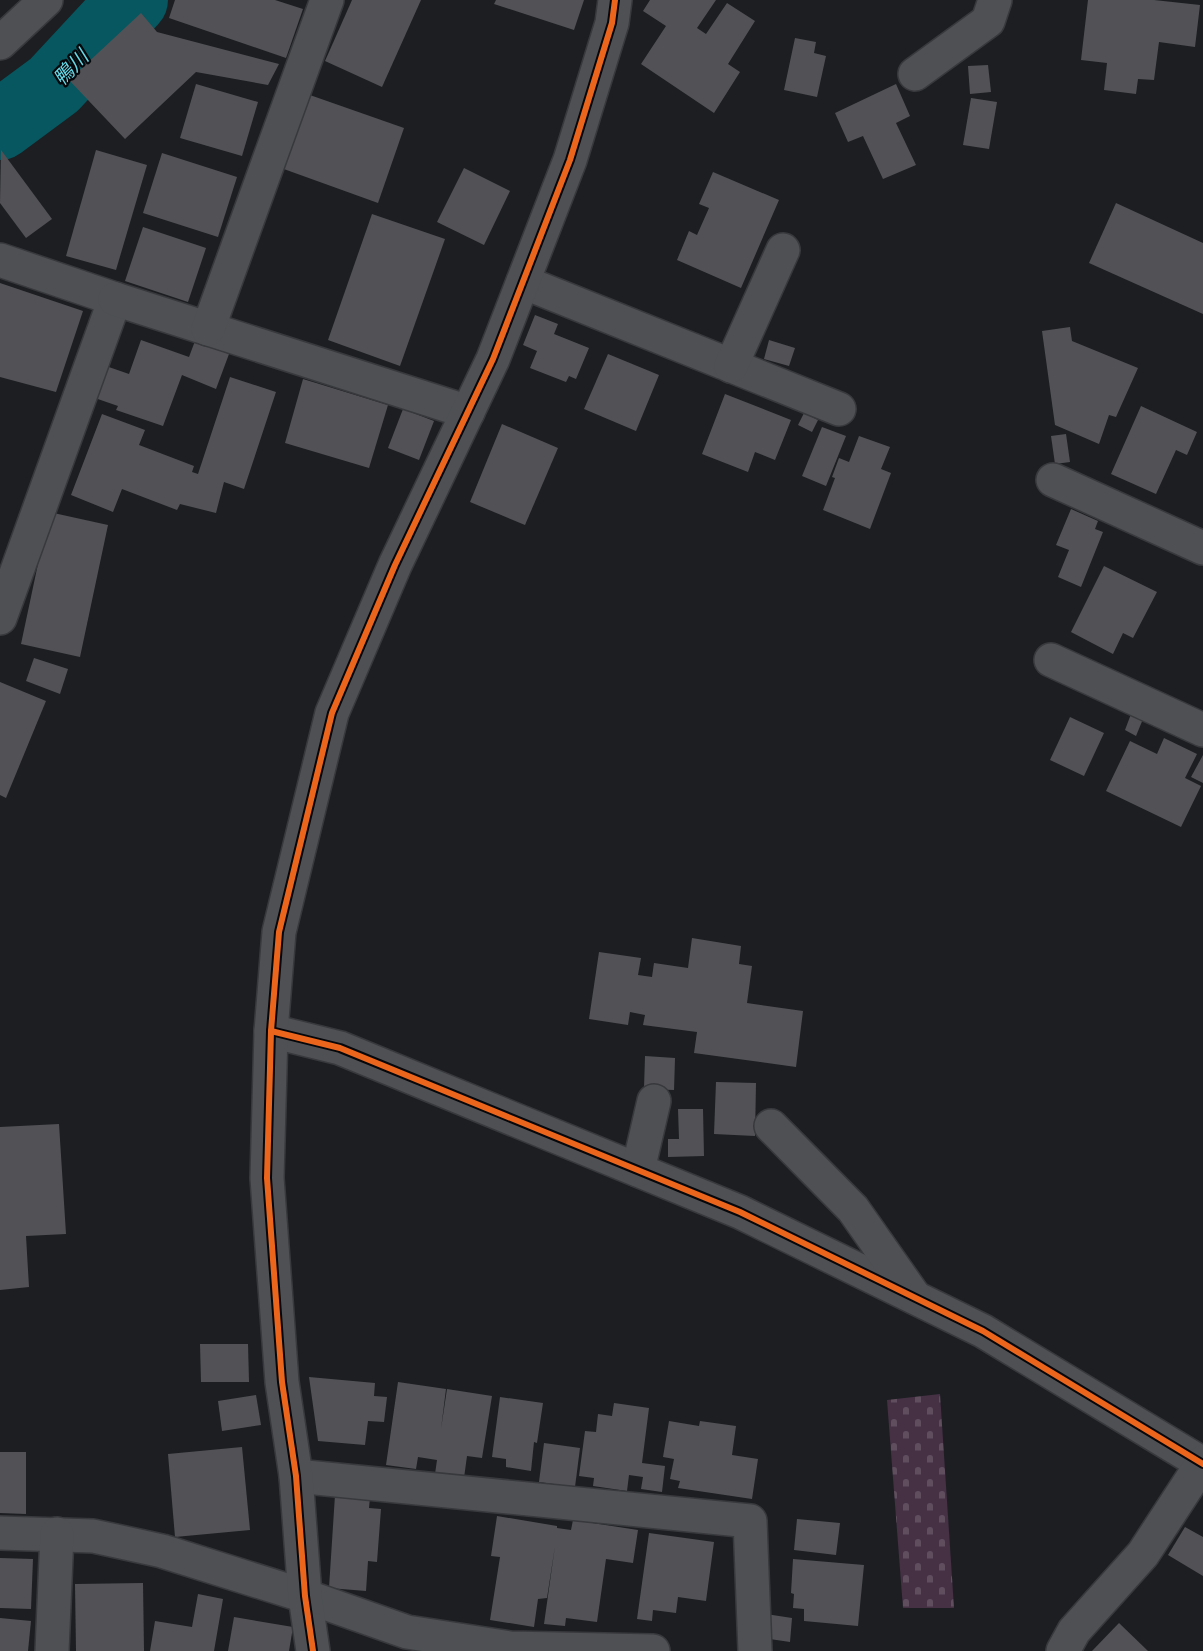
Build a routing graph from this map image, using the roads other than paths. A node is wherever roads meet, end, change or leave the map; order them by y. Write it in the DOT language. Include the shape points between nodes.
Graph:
graph roads {
  1 [pos="46,0"];
  2 [pos="327,0"];
  3 [pos="615,0"];
  4 [pos="995,0"];
  5 [pos="0,43"];
  6 [pos="915,74"];
  7 [pos="783,250"];
  8 [pos="0,260"];
  9 [pos="523,282"];
  10 [pos="116,299"];
  11 [pos="208,329"];
  12 [pos="731,366"];
  13 [pos="840,409"];
  14 [pos="468,412"];
  15 [pos="1053,480"];
  16 [pos="1203,548"];
  17 [pos="0,618"];
  18 [pos="1051,660"];
  19 [pos="1203,730"];
  20 [pos="271,1031"];
  21 [pos="654,1101"];
  22 [pos="771,1126"];
  23 [pos="638,1170"];
  24 [pos="916,1298"];
  25 [pos="1203,1463"];
  26 [pos="296,1476"];
  27 [pos="0,1533"];
  28 [pos="57,1534"];
  29 [pos="305,1596"];
  30 [pos="52,1651"];
  31 [pos="313,1651"];
  32 [pos="652,1651"];
  33 [pos="755,1651"];
  34 [pos="1063,1651"];
  1 -- 5 [label="street"];
  2 -- 11 [label="street"];
  3 -- 9 [label="street" via="612,22 570,160"];
  4 -- 6 [label="street" via="988,21"];
  7 -- 12 [label="street"];
  8 -- 10 [label="street"];
  9 -- 12 [label="street"];
  9 -- 14 [label="street" via="494,359"];
  10 -- 11 [label="street"];
  10 -- 17 [label="street"];
  11 -- 14 [label="street"];
  12 -- 13 [label="street"];
  14 -- 20 [label="street" via="395,565 332,713 279,932"];
  15 -- 16 [label="street"];
  18 -- 19 [label="street"];
  20 -- 23 [label="street" via="340,1048"];
  20 -- 26 [label="street" via="267,1178 282,1382"];
  21 -- 23 [label="street"];
  22 -- 24 [label="street" via="853,1209"];
  23 -- 24 [label="street" via="740,1212"];
  24 -- 25 [label="street" via="983,1331"];
  25 -- 34 [label="street" via="1143,1554 1074,1631"];
  26 -- 29 [label="street"];
  26 -- 33 [label="street" via="750,1521"];
  27 -- 28 [label="street"];
  28 -- 29 [label="street" via="93,1536 162,1551"];
  28 -- 30 [label="street"];
  29 -- 31 [label="street"];
  29 -- 32 [label="street" via="407,1632 510,1648"];
}
